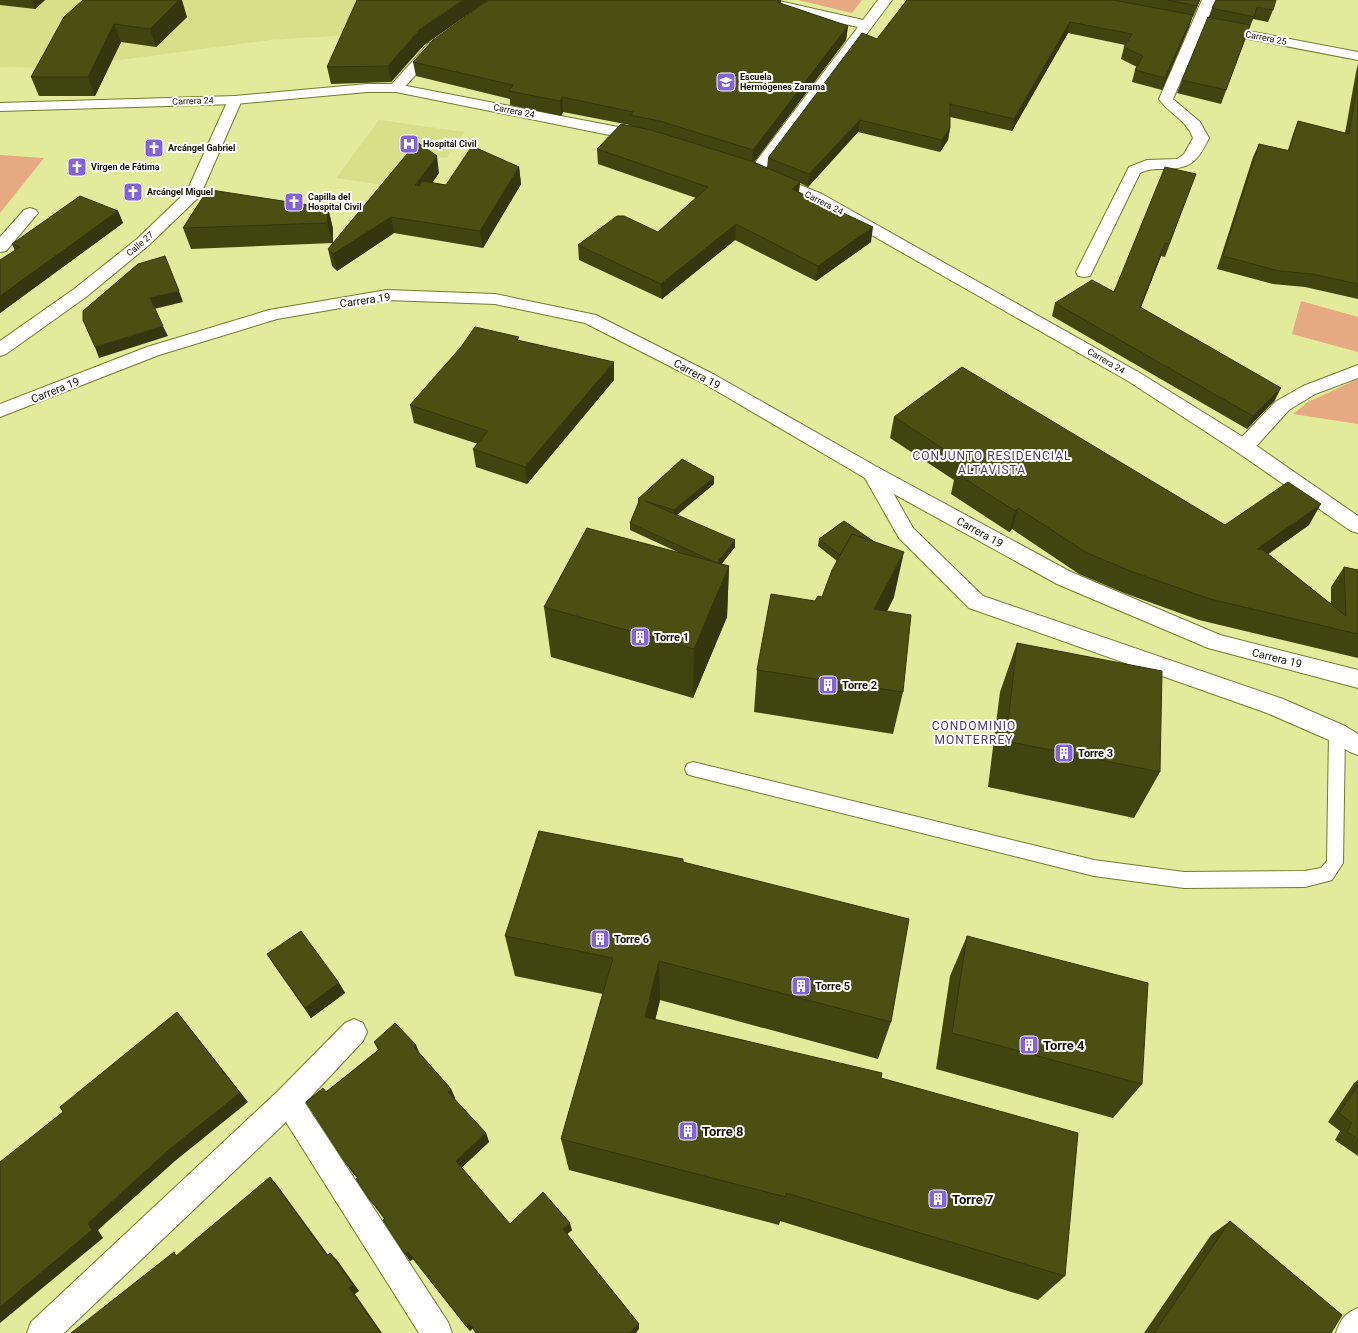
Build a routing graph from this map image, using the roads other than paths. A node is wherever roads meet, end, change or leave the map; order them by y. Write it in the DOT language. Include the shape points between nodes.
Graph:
graph roads {
  1 [pos="758,0"];
  2 [pos="885,0"];
  3 [pos="1209,0"];
  4 [pos="1184,22"];
  5 [pos="867,24"];
  6 [pos="1198,25"];
  7 [pos="444,38"];
  8 [pos="1358,56"];
  9 [pos="396,88"];
  10 [pos="235,100"];
  11 [pos="0,107"];
  12 [pos="656,140"];
  13 [pos="30,213"];
  14 [pos="0,247"];
  15 [pos="1084,272"];
  16 [pos="0,350"];
  17 [pos="1358,371"];
  18 [pos="0,412"];
  19 [pos="1244,447"];
  20 [pos="872,473"];
  21 [pos="1358,526"];
  22 [pos="1358,679"];
  23 [pos="1337,733"];
  24 [pos="1358,745"];
  25 [pos="693,769"];
  26 [pos="354,1032"];
  27 [pos="288,1100"];
  28 [pos="1358,1323"];
  29 [pos="42,1333"];
  30 [pos="437,1333"];
  31 [pos="1351,1333"];
  1 -- 5 [label="street"];
  2 -- 5 [label="street"];
  3 -- 6 [label="street"];
  4 -- 6 [label="street, Carrera 25"];
  5 -- 19 [label="street, Carrera 24" via="749,170 816,197 1134,377"];
  6 -- 8 [label="street, Carrera 25"];
  6 -- 15 [label="street" via="1166,99 1198,128 1201,138 1189,159 1140,165 1134,170"];
  7 -- 9 [label="street" via="429,50"];
  9 -- 10 [label="street, Carrera 24" via="367,88"];
  9 -- 12 [label="street, Carrera 24"];
  10 -- 11 [label="street, Carrera 24"];
  10 -- 16 [label="street, Calle 27" via="194,193 138,247 80,294"];
  13 -- 14 [label="street"];
  17 -- 19 [label="street" via="1309,390 1282,406"];
  18 -- 20 [label="street, Carrera 19" via="152,351 275,314 387,295 495,299 590,319 709,379"];
  19 -- 21 [label="street, Carrera 24"];
  20 -- 22 [label="street, Carrera 19" via="1071,581 1216,642"];
  20 -- 23 [label="street" via="906,534 976,602 1275,706"];
  23 -- 24 [label="street"];
  23 -- 25 [label="lane" via="1335,862 1326,875 1305,879 1184,880 1094,868"];
  26 -- 27 [label="street"];
  27 -- 29 [label="street"];
  27 -- 30 [label="street"];
  28 -- 31 [label="street"];
}
